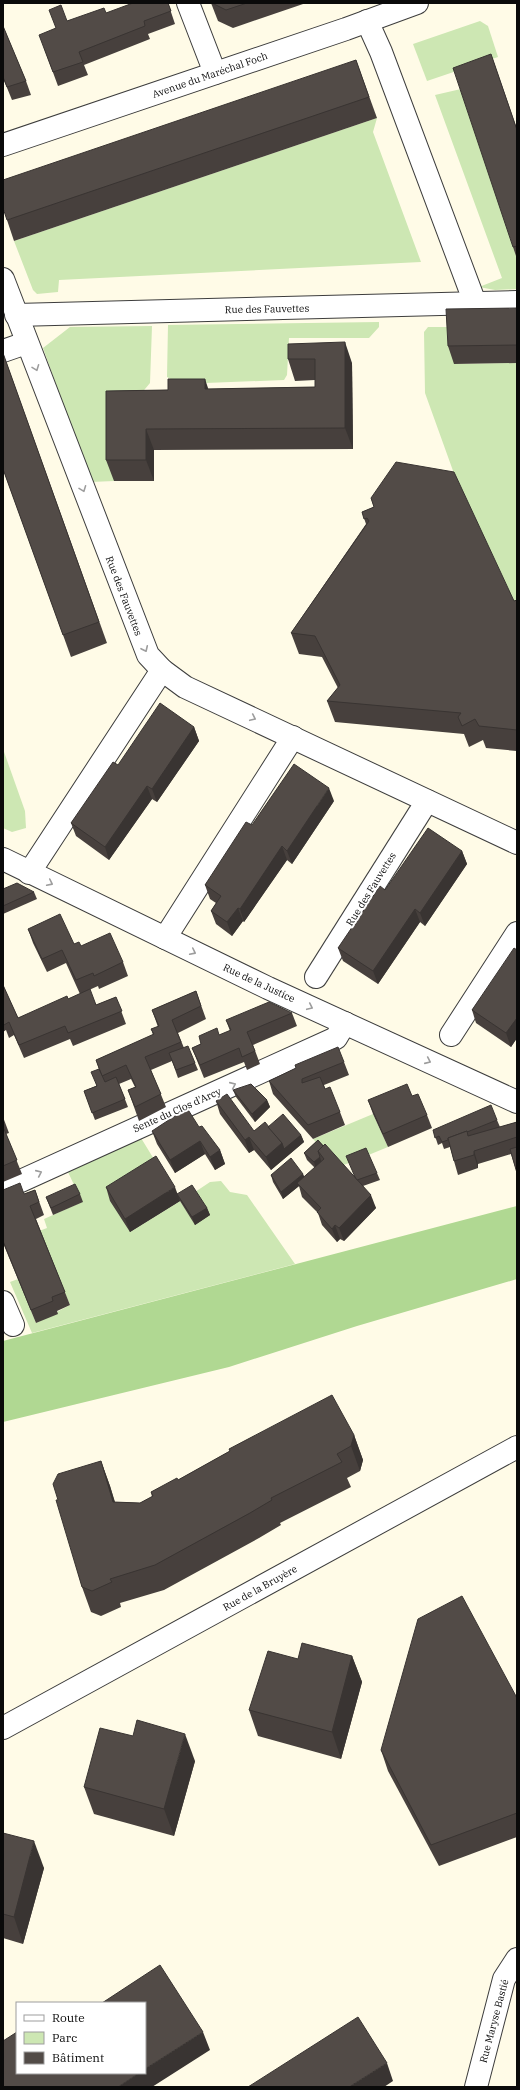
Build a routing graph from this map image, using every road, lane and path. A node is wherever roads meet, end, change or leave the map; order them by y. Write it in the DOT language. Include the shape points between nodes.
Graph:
graph roads {
  1 [pos="188,3"];
  2 [pos="417,3"];
  3 [pos="367,22"];
  4 [pos="215,73"];
  5 [pos="3,145"];
  6 [pos="3,279"];
  7 [pos="517,302"];
  8 [pos="475,303"];
  9 [pos="16,315"];
  10 [pos="26,343"];
  11 [pos="3,351"];
  12 [pos="162,670"];
  13 [pos="293,737"];
  14 [pos="427,801"];
  15 [pos="517,843"];
  16 [pos="3,859"];
  17 [pos="29,873"];
  18 [pos="517,933"];
  19 [pos="165,938"];
  20 [pos="316,977"];
  21 [pos="345,1023"];
  22 [pos="451,1035"];
  23 [pos="517,1102"];
  24 [pos="3,1190"];
  25 [pos="3,1302"];
  26 [pos="14,1326"];
  27 [pos="517,1447"];
  28 [pos="3,1728"];
  29 [pos="517,1959"];
  30 [pos="476,2087"];
  1 -- 4 [label="street"];
  2 -- 3 [label="street, Avenue du Maréchal Foch"];
  3 -- 4 [label="street, Avenue du Maréchal Foch"];
  3 -- 8 [label="street"];
  4 -- 5 [label="street, Avenue du Maréchal Foch"];
  6 -- 9 [label="street, Rue des Fauvettes"];
  7 -- 8 [label="street, Rue des Fauvettes"];
  8 -- 9 [label="street, Rue des Fauvettes"];
  9 -- 10 [label="street, Rue des Fauvettes"];
  10 -- 11 [label="street"];
  10 -- 12 [label="street, Rue des Fauvettes, one-way" via="139,636 148,655"];
  12 -- 13 [label="street, Rue des Fauvettes, one-way" via="185,687"];
  12 -- 17 [label="street"];
  13 -- 14 [label="street, Rue des Fauvettes"];
  13 -- 19 [label="street"];
  14 -- 15 [label="street, Rue des Fauvettes"];
  14 -- 20 [label="street, Rue des Fauvettes"];
  16 -- 17 [label="street, Rue de la Justice"];
  17 -- 19 [label="street, Rue de la Justice, one-way"];
  18 -- 22 [label="street"];
  19 -- 21 [label="street, Rue de la Justice, one-way"];
  21 -- 23 [label="street, Rue de la Justice, one-way"];
  24 -- 21 [label="street, Sente du Clos d'Arcy, one-way" via="336,1038"];
  25 -- 26 [label="street"];
  27 -- 28 [label="street, Rue de la Bruyère"];
  29 -- 30 [label="street, Rue Maryse Bastié" via="504,1979"];
}
